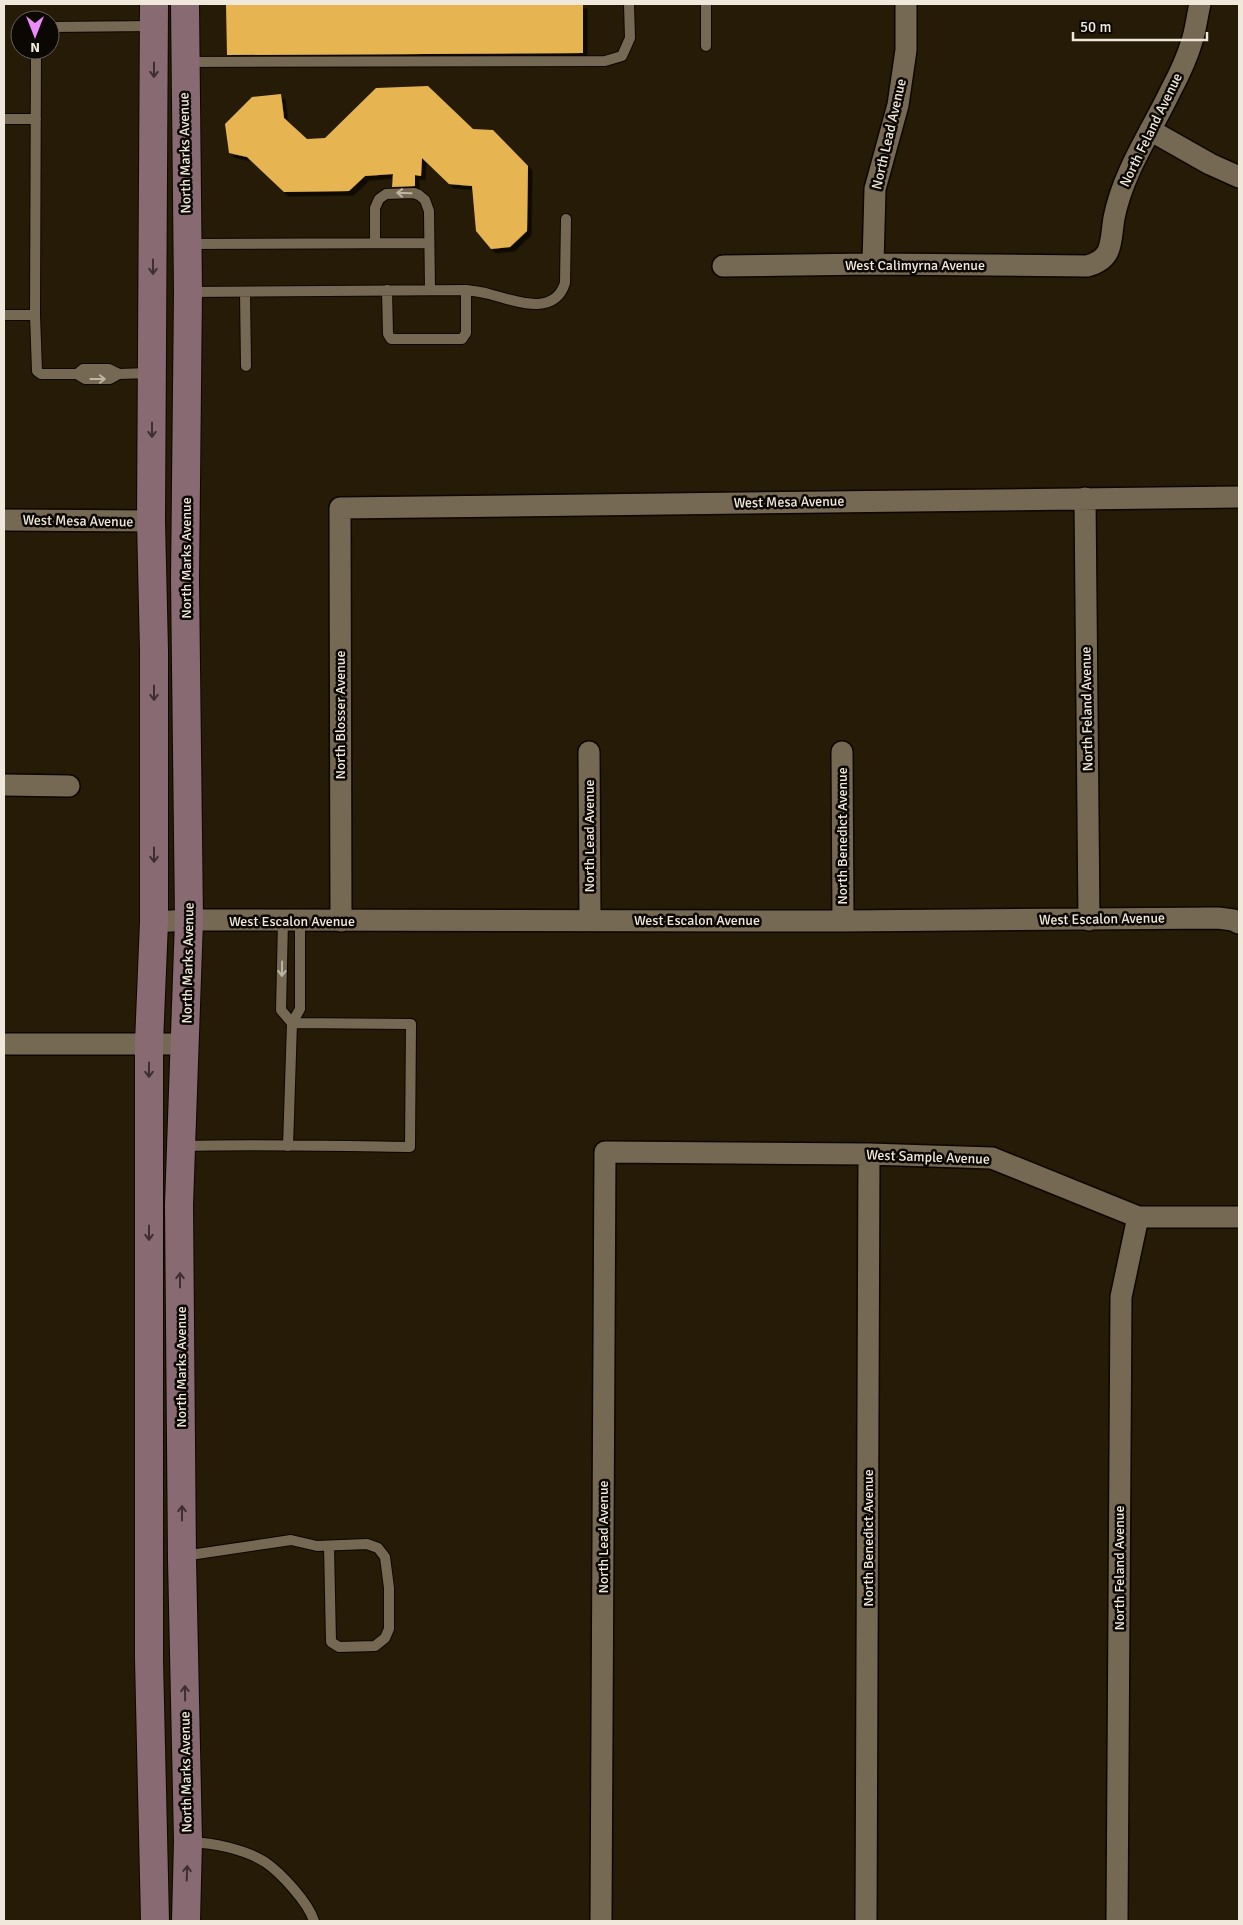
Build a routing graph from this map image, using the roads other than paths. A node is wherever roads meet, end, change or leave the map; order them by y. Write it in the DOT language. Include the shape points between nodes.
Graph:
graph roads {
  1 [pos="185,4"];
  2 [pos="629,4"];
  3 [pos="706,4"];
  4 [pos="906,4"];
  5 [pos="1200,4"];
  6 [pos="154,15"];
  7 [pos="60,26"];
  8 [pos="706,46"];
  9 [pos="36,60"];
  10 [pos="185,62"];
  11 [pos="154,116"];
  12 [pos="36,118"];
  13 [pos="4,119"];
  14 [pos="1150,130"];
  15 [pos="1239,177"];
  16 [pos="566,219"];
  17 [pos="375,243"];
  18 [pos="429,243"];
  19 [pos="186,244"];
  20 [pos="1106,258"];
  21 [pos="873,264"];
  22 [pos="723,266"];
  23 [pos="387,290"];
  24 [pos="430,290"];
  25 [pos="466,290"];
  26 [pos="188,292"];
  27 [pos="245,292"];
  28 [pos="4,315"];
  29 [pos="35,315"];
  30 [pos="246,366"];
  31 [pos="152,373"];
  32 [pos="1239,497"];
  33 [pos="1085,498"];
  34 [pos="340,508"];
  35 [pos="4,520"];
  36 [pos="151,521"];
  37 [pos="186,711"];
  38 [pos="589,752"];
  39 [pos="842,752"];
  40 [pos="4,786"];
  41 [pos="69,786"];
  42 [pos="190,920"];
  43 [pos="590,920"];
  44 [pos="1089,920"];
  45 [pos="292,921"];
  46 [pos="341,921"];
  47 [pos="842,921"];
  48 [pos="154,922"];
  49 [pos="1239,923"];
  50 [pos="292,1023"];
  51 [pos="149,1043"];
  52 [pos="4,1044"];
  53 [pos="186,1044"];
  54 [pos="182,1146"];
  55 [pos="288,1146"];
  56 [pos="605,1152"];
  57 [pos="869,1154"];
  58 [pos="1138,1217"];
  59 [pos="1239,1217"];
  60 [pos="329,1546"];
  61 [pos="182,1556"];
  62 [pos="188,1842"];
  63 [pos="155,1921"];
  64 [pos="186,1921"];
  65 [pos="314,1921"];
  66 [pos="601,1921"];
  67 [pos="866,1921"];
  68 [pos="1117,1921"];
  1 -- 10 [label="main road, North Marks Avenue"];
  2 -- 10 [label="lane" via="630,38 622,56 605,61"];
  3 -- 8 [label="lane"];
  4 -- 21 [label="street, North Lead Avenue" via="906,50 898,105 875,189"];
  5 -- 14 [label="street, North Feland Avenue" via="1192,40 1172,90"];
  6 -- 7 [label="lane"];
  6 -- 11 [label="main road, one-way"];
  9 -- 12 [label="lane"];
  10 -- 19 [label="main road, North Marks Avenue"];
  11 -- 26 [label="main road" via="165,137 170,257 176,276"];
  11 -- 31 [label="main road, one-way"];
  12 -- 13 [label="lane"];
  12 -- 29 [label="lane"];
  14 -- 15 [label="street"];
  14 -- 20 [label="street, North Feland Avenue" via="1123,185"];
  16 -- 25 [label="lane" via="565,283 556,298 526,305"];
  17 -- 18 [label="lane"];
  18 -- 17 [label="lane, one-way" via="429,211 425,200 414,193 392,192 380,199 375,208"];
  17 -- 19 [label="lane"];
  18 -- 24 [label="lane"];
  19 -- 26 [label="main road, North Marks Avenue"];
  20 -- 21 [label="street, West Calimyrna Avenue" via="1087,266"];
  21 -- 22 [label="street, West Calimyrna Avenue"];
  23 -- 24 [label="lane"];
  23 -- 25 [label="lane" via="388,334 391,339 462,339 466,333"];
  23 -- 27 [label="lane"];
  24 -- 25 [label="lane"];
  26 -- 27 [label="lane"];
  26 -- 37 [label="main road, North Marks Avenue"];
  27 -- 30 [label="lane"];
  28 -- 29 [label="lane"];
  29 -- 31 [label="lane" via="37,371 41,374 77,374 85,380 110,380 119,374"];
  31 -- 36 [label="main road, one-way"];
  32 -- 33 [label="street, West Mesa Avenue"];
  33 -- 34 [label="street, West Mesa Avenue"];
  33 -- 44 [label="street, North Feland Avenue"];
  34 -- 46 [label="street, North Blosser Avenue"];
  35 -- 36 [label="street, West Mesa Avenue"];
  36 -- 37 [label="main road" via="164,530 168,539 170,658 174,697"];
  36 -- 48 [label="main road, one-way"];
  37 -- 42 [label="main road, North Marks Avenue"];
  38 -- 43 [label="street, North Lead Avenue"];
  39 -- 47 [label="street, North Benedict Avenue"];
  40 -- 41 [label="street"];
  42 -- 45 [label="street, West Escalon Avenue"];
  42 -- 48 [label="street, West Escalon Avenue"];
  42 -- 53 [label="main road, North Marks Avenue"];
  43 -- 46 [label="street, West Escalon Avenue"];
  43 -- 47 [label="street, West Escalon Avenue"];
  44 -- 47 [label="street, West Escalon Avenue"];
  44 -- 49 [label="street, West Escalon Avenue" via="1218,918"];
  45 -- 46 [label="street, West Escalon Avenue"];
  45 -- 50 [label="lane" via="300,1009"];
  45 -- 50 [label="lane, one-way" via="281,1010"];
  48 -- 51 [label="main road"];
  50 -- 55 [label="lane"];
  50 -- 55 [label="lane" via="412,1024 410,1147"];
  51 -- 52 [label="street"];
  51 -- 53 [label="street"];
  51 -- 63 [label="main road, one-way" via="149,1660"];
  53 -- 54 [label="main road, North Marks Avenue"];
  54 -- 55 [label="lane"];
  61 -- 54 [label="main road, North Marks Avenue, one-way"];
  56 -- 57 [label="street, West Sample Avenue"];
  56 -- 66 [label="street, North Lead Avenue"];
  57 -- 58 [label="street, West Sample Avenue" via="992,1158"];
  57 -- 67 [label="street, North Benedict Avenue"];
  58 -- 59 [label="street, West Sample Avenue"];
  58 -- 68 [label="street, North Feland Avenue" via="1121,1297"];
  60 -- 60 [label="lane" via="367,1544 378,1548 384,1557 389,1588 389,1629 385,1638 375,1646 339,1647 331,1642"];
  60 -- 61 [label="lane" via="291,1540"];
  62 -- 61 [label="main road, North Marks Avenue, one-way"];
  64 -- 62 [label="main road, North Marks Avenue, one-way"];
  62 -- 65 [label="lane" via="214,1843 264,1862 293,1888"];
}
